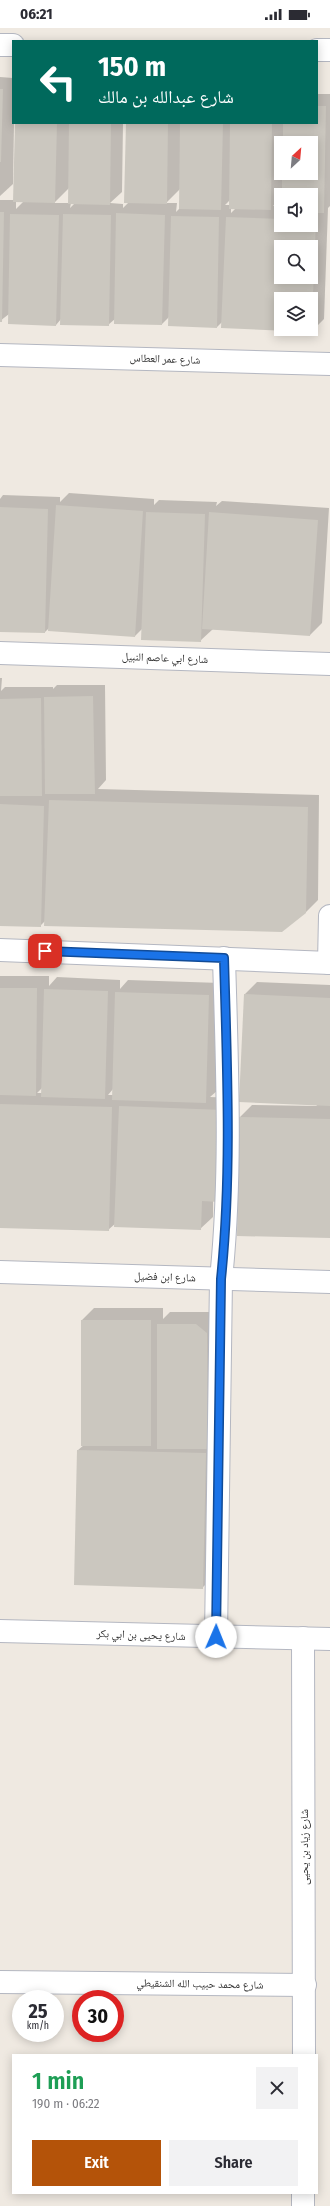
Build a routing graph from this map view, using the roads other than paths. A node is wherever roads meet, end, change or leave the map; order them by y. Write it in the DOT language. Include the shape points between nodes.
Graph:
graph roads {
  1 [pos="0,45"];
  2 [pos="12,45"];
  3 [pos="318,50"];
  4 [pos="330,50"];
  5 [pos="0,355"];
  6 [pos="330,364"];
  7 [pos="0,653"];
  8 [pos="330,664"];
  9 [pos="330,916"];
  10 [pos="0,950"];
  11 [pos="224,958"];
  12 [pos="330,963"];
  13 [pos="0,1272"];
  14 [pos="221,1279"];
  15 [pos="330,1282"];
  16 [pos="0,1630"];
  17 [pos="216,1637"];
  18 [pos="303,1638"];
  19 [pos="330,1639"];
  20 [pos="0,1982"];
  21 [pos="305,1985"];
  22 [pos="304,2054"];
  23 [pos="303,2194"];
  24 [pos="303,2206"];
  1 -- 2 [label="street"];
  3 -- 4 [label="street"];
  5 -- 6 [label="street, شارع عمر العطاس"];
  7 -- 8 [label="street, شارع ابي عاصم النبيل"];
  9 -- 12 [label="street"];
  10 -- 11 [label="street"];
  11 -- 12 [label="street"];
  11 -- 14 [label="street" via="228,1097 226,1227"];
  13 -- 14 [label="street, شارع ابن فضيل"];
  14 -- 15 [label="street, شارع ابن فضيل"];
  14 -- 17 [label="street"];
  16 -- 17 [label="street, شارع يحيى بن ابي بكر"];
  17 -- 18 [label="street, شارع يحيى بن ابي بكر"];
  18 -- 19 [label="street, شارع يحيى بن ابي بكر"];
  18 -- 21 [label="street, شارع زياد بن يحيى"];
  20 -- 21 [label="street, شارع محمد حبيب الله الشنقيطي"];
  21 -- 22 [label="street, شارع زياد بن يحيى"];
  23 -- 24 [label="street"];
}
